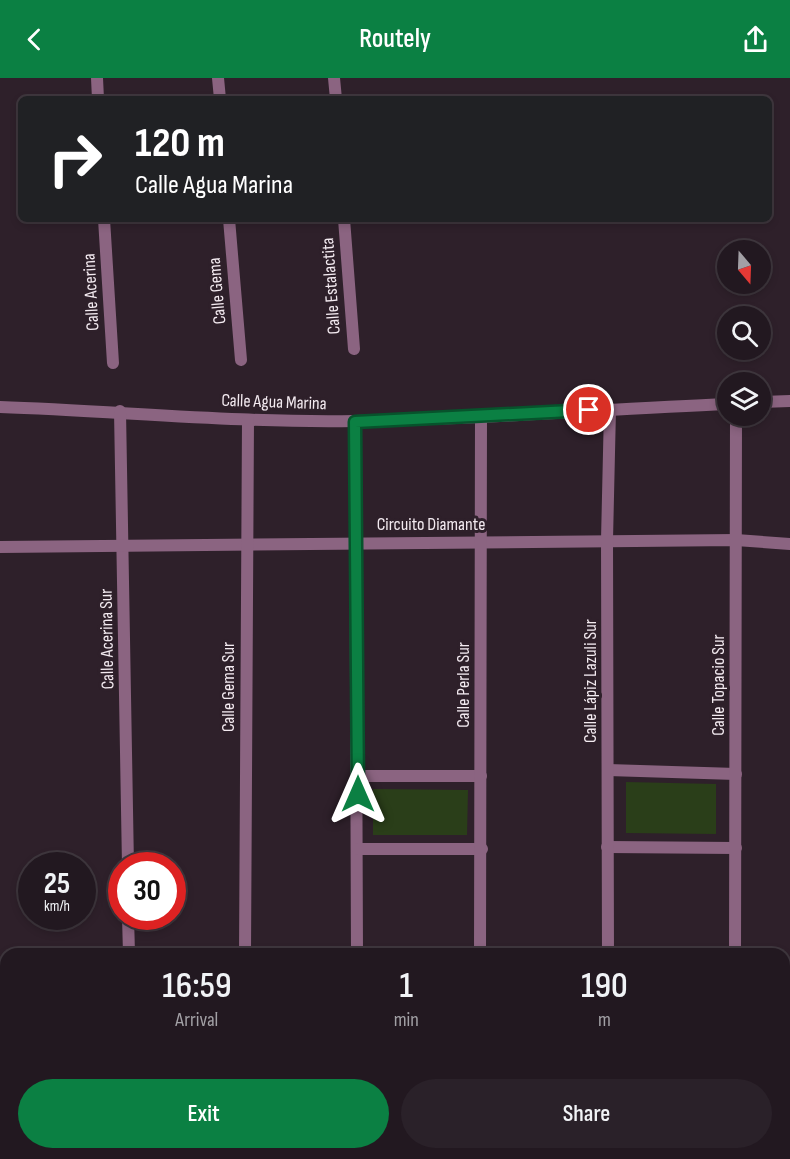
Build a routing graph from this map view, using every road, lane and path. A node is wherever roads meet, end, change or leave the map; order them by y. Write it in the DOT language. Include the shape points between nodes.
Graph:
graph roads {
  1 [pos="96,78"];
  2 [pos="218,78"];
  3 [pos="334,78"];
  4 [pos="98,96"];
  5 [pos="220,96"];
  6 [pos="336,96"];
  7 [pos="104,222"];
  8 [pos="229,222"];
  9 [pos="344,222"];
  10 [pos="354,349"];
  11 [pos="241,360"];
  12 [pos="113,363"];
  13 [pos="790,401"];
  14 [pos="771,402"];
  15 [pos="717,404"];
  16 [pos="0,407"];
  17 [pos="610,409"];
  18 [pos="120,411"];
  19 [pos="481,416"];
  20 [pos="248,420"];
  21 [pos="355,422"];
  22 [pos="736,426"];
  23 [pos="607,540"];
  24 [pos="736,540"];
  25 [pos="355,542"];
  26 [pos="480,542"];
  27 [pos="247,543"];
  28 [pos="124,544"];
  29 [pos="790,544"];
  30 [pos="0,547"];
  31 [pos="608,770"];
  32 [pos="736,774"];
  33 [pos="358,776"];
  34 [pos="481,776"];
  35 [pos="608,847"];
  36 [pos="736,848"];
  37 [pos="358,849"];
  38 [pos="482,849"];
  39 [pos="128,852"];
  40 [pos="128,930"];
  41 [pos="129,948"];
  42 [pos="245,948"];
  43 [pos="357,948"];
  44 [pos="480,948"];
  45 [pos="608,948"];
  46 [pos="735,948"];
  1 -- 4 [label="street"];
  2 -- 5 [label="street"];
  3 -- 6 [label="street"];
  7 -- 12 [label="street, Calle Acerina"];
  8 -- 11 [label="street, Calle Gema"];
  9 -- 10 [label="street, Calle Estalactita"];
  13 -- 14 [label="street"];
  15 -- 17 [label="street, Calle Agua Marina"];
  16 -- 18 [label="street, Calle Agua Marina"];
  17 -- 19 [label="street, Calle Agua Marina"];
  17 -- 23 [label="street, Calle Lápiz Lazuli Sur"];
  18 -- 20 [label="street, Calle Agua Marina"];
  18 -- 28 [label="street, Calle Acerina Sur"];
  19 -- 21 [label="street, Calle Agua Marina"];
  19 -- 26 [label="street, Calle Perla Sur"];
  20 -- 21 [label="street, Calle Agua Marina"];
  20 -- 27 [label="street, Calle Gema Sur"];
  21 -- 25 [label="street"];
  22 -- 24 [label="street, Calle Topacio Sur"];
  23 -- 24 [label="street, Circuito Diamante"];
  23 -- 26 [label="street, Circuito Diamante"];
  23 -- 31 [label="street, Calle Lápiz Lazuli Sur"];
  24 -- 29 [label="street, Circuito Diamante"];
  24 -- 32 [label="street, Calle Topacio Sur"];
  25 -- 26 [label="street, Circuito Diamante"];
  25 -- 27 [label="street, Circuito Diamante"];
  25 -- 33 [label="street"];
  26 -- 34 [label="street, Calle Perla Sur"];
  27 -- 28 [label="street, Circuito Diamante"];
  27 -- 42 [label="street, Calle Gema Sur"];
  28 -- 30 [label="street, Circuito Diamante"];
  28 -- 39 [label="street, Calle Acerina Sur"];
  31 -- 32 [label="street"];
  31 -- 35 [label="street, Calle Lápiz Lazuli Sur"];
  32 -- 36 [label="street, Calle Topacio Sur"];
  33 -- 34 [label="street"];
  33 -- 37 [label="street"];
  34 -- 38 [label="street, Calle Perla Sur"];
  35 -- 36 [label="street"];
  35 -- 45 [label="street, Calle Lápiz Lazuli Sur"];
  36 -- 46 [label="street, Calle Topacio Sur"];
  37 -- 38 [label="street"];
  37 -- 43 [label="street"];
  38 -- 44 [label="street, Calle Perla Sur"];
  40 -- 41 [label="street"];
}
